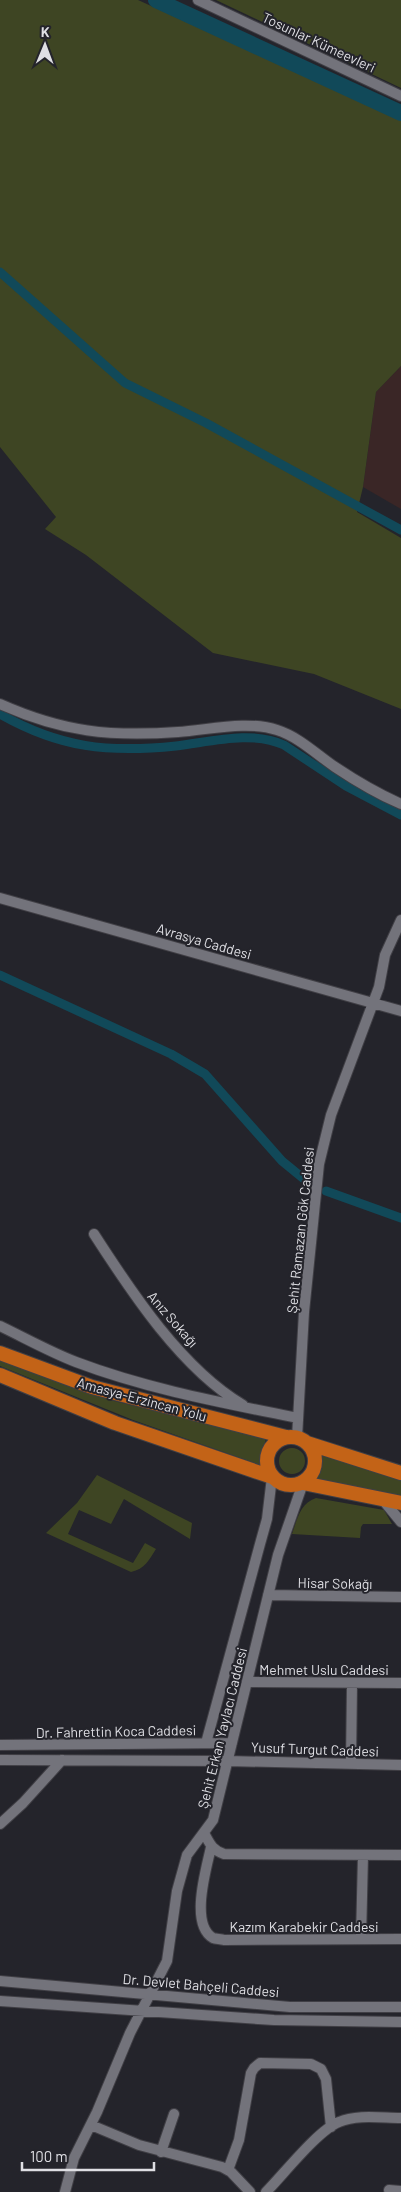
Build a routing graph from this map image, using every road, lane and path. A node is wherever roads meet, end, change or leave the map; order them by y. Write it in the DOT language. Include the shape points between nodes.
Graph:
graph roads {
  1 [pos="198,0"];
  2 [pos="401,96"];
  3 [pos="0,704"];
  4 [pos="401,804"];
  5 [pos="0,898"];
  6 [pos="401,920"];
  7 [pos="373,1003"];
  8 [pos="401,1011"];
  9 [pos="94,1234"];
  10 [pos="0,1326"];
  11 [pos="0,1353"];
  12 [pos="0,1375"];
  13 [pos="248,1408"];
  14 [pos="298,1418"];
  15 [pos="297,1439"];
  16 [pos="401,1473"];
  17 [pos="272,1477"];
  18 [pos="303,1483"];
  19 [pos="383,1500"];
  20 [pos="401,1503"];
  21 [pos="401,1522"];
  22 [pos="268,1596"];
  23 [pos="401,1597"];
  24 [pos="247,1682"];
  25 [pos="352,1683"];
  26 [pos="401,1683"];
  27 [pos="206,1743"];
  28 [pos="232,1743"];
  29 [pos="0,1745"];
  30 [pos="0,1760"];
  31 [pos="62,1760"];
  32 [pos="228,1761"];
  33 [pos="351,1764"];
  34 [pos="401,1765"];
  35 [pos="0,1824"];
  36 [pos="204,1833"];
  37 [pos="211,1847"];
  38 [pos="363,1855"];
  39 [pos="401,1855"];
  40 [pos="361,1939"];
  41 [pos="401,1939"];
  42 [pos="0,1981"];
  43 [pos="151,1995"];
  44 [pos="0,2000"];
  45 [pos="401,2007"];
  46 [pos="142,2011"];
  47 [pos="401,2022"];
  48 [pos="174,2114"];
  49 [pos="401,2118"];
  50 [pos="92,2125"];
  51 [pos="331,2126"];
  52 [pos="161,2152"];
  53 [pos="228,2170"];
  54 [pos="389,2190"];
  55 [pos="401,2191"];
  56 [pos="65,2192"];
  57 [pos="250,2192"];
  58 [pos="266,2192"];
  1 -- 2 [label="street, Tosunlar Kümeevleri"];
  3 -- 4 [label="street" via="34,719 83,731 133,734 249,726 277,730 307,746 358,782"];
  5 -- 7 [label="street, Avrasya Caddesi"];
  6 -- 7 [label="street, Şehit Ramazan Gök Caddesi" via="385,956"];
  7 -- 8 [label="street, Avrasya Caddesi"];
  7 -- 14 [label="street, Şehit Ramazan Gök Caddesi" via="331,1115 318,1164"];
  9 -- 13 [label="street, Anız Sokağı" via="142,1305 171,1341 218,1388"];
  10 -- 13 [label="street" via="78,1363"];
  11 -- 15 [label="highway, Amasya-Erzincan Yolu" via="92,1387"];
  12 -- 17 [label="highway, Amasya-Erzincan Yolu" via="137,1431"];
  13 -- 14 [label="street"];
  14 -- 15 [label="street, Şehit Ramazan Gök Caddesi"];
  15 -- 16 [label="highway, Amasya-Erzincan Yolu"];
  15 -- 17 [label="highway" via="275,1443 268,1453 267,1466"];
  15 -- 18 [label="highway" via="314,1452 316,1464"];
  17 -- 18 [label="highway" via="287,1486"];
  17 -- 27 [label="street, Şehit Erkan Yaylacı Caddesi" via="260,1544"];
  18 -- 19 [label="highway"];
  18 -- 22 [label="street, Şehit Erkan Yaylacı Caddesi" via="281,1543"];
  19 -- 20 [label="highway"];
  19 -- 21 [label="street"];
  22 -- 23 [label="street, Hisar Sokağı"];
  22 -- 24 [label="street, Şehit Erkan Yaylacı Caddesi"];
  24 -- 25 [label="street, Mehmet Uslu Caddesi"];
  24 -- 28 [label="street, Şehit Erkan Yaylacı Caddesi"];
  25 -- 26 [label="street, Mehmet Uslu Caddesi"];
  25 -- 33 [label="street"];
  27 -- 28 [label="street, Dr. Fahrettin Koca Caddesi"];
  27 -- 29 [label="street, Dr. Fahrettin Koca Caddesi"];
  28 -- 32 [label="street, Şehit Erkan Yaylacı Caddesi"];
  30 -- 31 [label="street, Dr. Fahrettin Koca Caddesi"];
  31 -- 32 [label="street, Dr. Fahrettin Koca Caddesi"];
  31 -- 35 [label="street"];
  32 -- 33 [label="street, Yusuf Turgut Caddesi"];
  32 -- 36 [label="street, Şehit Erkan Yaylacı Caddesi" via="214,1820"];
  33 -- 34 [label="street, Yusuf Turgut Caddesi"];
  36 -- 37 [label="street"];
  36 -- 43 [label="street, Şehit Erkan Yaylacı Caddesi" via="191,1847 181,1871 167,1960"];
  37 -- 38 [label="street" via="224,1854"];
  37 -- 40 [label="street, Kazım Karabekir Caddesi" via="200,1908 206,1931 213,1938"];
  38 -- 39 [label="street"];
  38 -- 40 [label="street"];
  40 -- 41 [label="street, Kazım Karabekir Caddesi"];
  42 -- 43 [label="street, Dr. Devlet Bahçeli Caddesi"];
  43 -- 45 [label="street, Dr. Devlet Bahçeli Caddesi" via="290,2007"];
  43 -- 46 [label="street, Şehit Erkan Yaylacı Caddesi"];
  44 -- 46 [label="street, Dr. Devlet Bahçeli Caddesi"];
  46 -- 47 [label="street, Dr. Devlet Bahçeli Caddesi" via="274,2020"];
  46 -- 50 [label="street, Şehit Erkan Yaylacı Caddesi"];
  48 -- 52 [label="street"];
  49 -- 51 [label="street" via="351,2119"];
  50 -- 52 [label="street"];
  50 -- 56 [label="street, Şehit Erkan Yaylacı Caddesi" via="74,2158"];
  51 -- 53 [label="street" via="326,2079 321,2069 311,2064 260,2063 251,2074 239,2140"];
  51 -- 58 [label="street"];
  52 -- 53 [label="street"];
  53 -- 57 [label="street"];
  54 -- 55 [label="street"];
}
